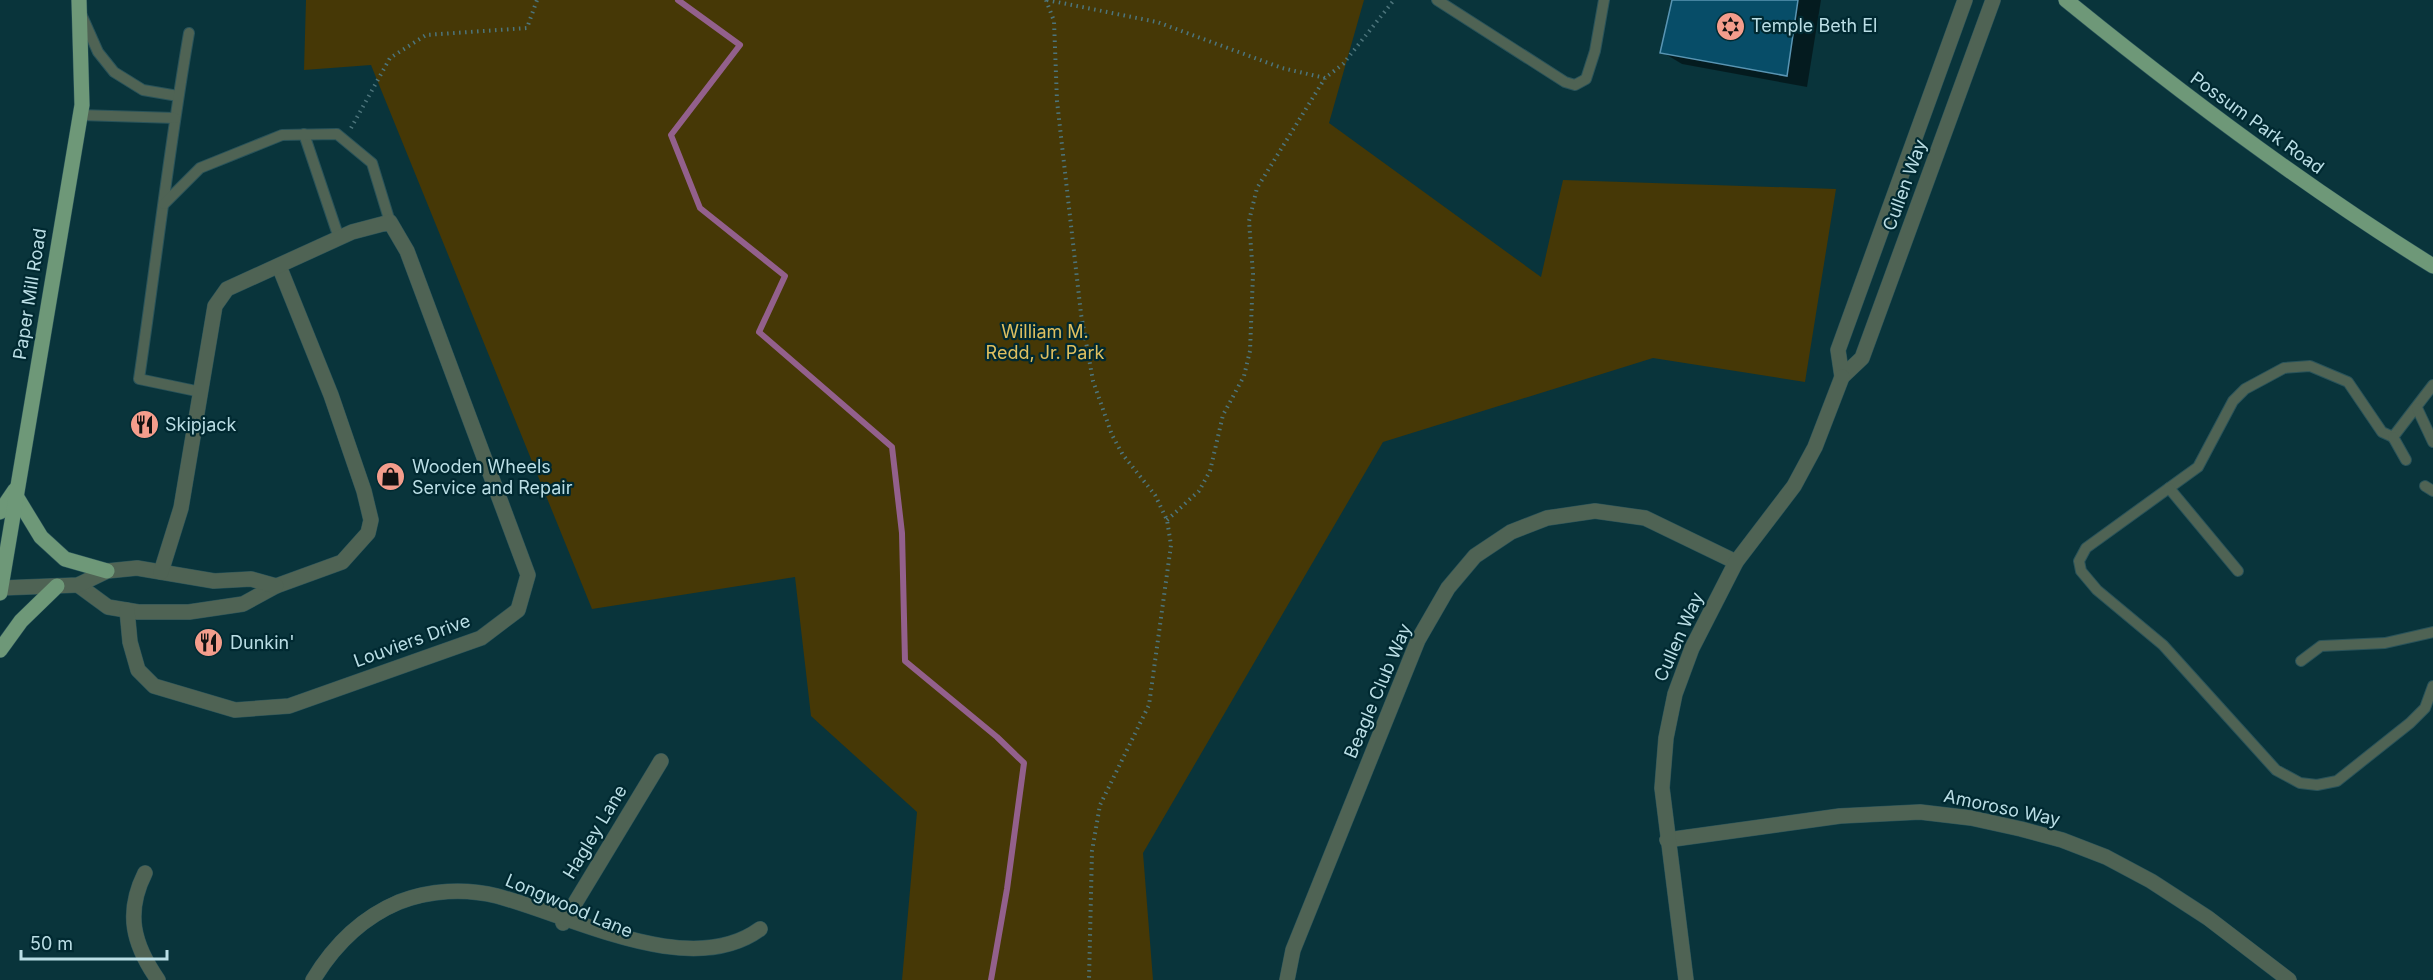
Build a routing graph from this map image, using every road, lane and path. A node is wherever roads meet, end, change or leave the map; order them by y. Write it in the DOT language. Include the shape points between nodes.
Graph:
graph roads {
  1 [pos="537,0"];
  2 [pos="1046,0"];
  3 [pos="1394,0"];
  4 [pos="1437,0"];
  5 [pos="1594,0"];
  6 [pos="1602,0"];
  7 [pos="1965,0"];
  8 [pos="1993,0"];
  9 [pos="2066,0"];
  10 [pos="79,5"];
  11 [pos="189,33"];
  12 [pos="1326,78"];
  13 [pos="178,96"];
  14 [pos="80,115"];
  15 [pos="174,118"];
  16 [pos="350,130"];
  17 [pos="304,134"];
  18 [pos="164,204"];
  19 [pos="390,222"];
  20 [pos="339,238"];
  21 [pos="279,266"];
  22 [pos="2433,266"];
  23 [pos="1842,377"];
  24 [pos="2433,385"];
  25 [pos="201,392"];
  26 [pos="2417,408"];
  27 [pos="2393,437"];
  28 [pos="2433,442"];
  29 [pos="2406,460"];
  30 [pos="2169,488"];
  31 [pos="17,491"];
  32 [pos="0,512"];
  33 [pos="1167,520"];
  34 [pos="1736,562"];
  35 [pos="107,571"];
  36 [pos="2238,571"];
  37 [pos="161,572"];
  38 [pos="78,585"];
  39 [pos="57,586"];
  40 [pos="276,586"];
  41 [pos="0,590"];
  42 [pos="126,610"];
  43 [pos="2433,632"];
  44 [pos="0,650"];
  45 [pos="2301,661"];
  46 [pos="2433,686"];
  47 [pos="661,761"];
  48 [pos="1667,840"];
  49 [pos="145,873"];
  50 [pos="563,923"];
  51 [pos="760,929"];
  52 [pos="639,956"];
  53 [pos="695,964"];
  54 [pos="158,980"];
  55 [pos="313,980"];
  56 [pos="1089,980"];
  57 [pos="1287,980"];
  58 [pos="1686,980"];
  59 [pos="2289,980"];
  1 -- 16 [label="path" via="527,28 426,35 390,58"];
  2 -- 12 [label="path" via="1157,22 1282,68"];
  2 -- 33 [label="path" via="1054,21 1057,101 1081,314 1093,381 1112,435 1155,495"];
  3 -- 12 [label="path"];
  4 -- 6 [label="lane" via="1575,85 1586,79 1595,51"];
  5 -- 6 [label="lane"];
  7 -- 23 [label="street, Cullen Way" via="1838,350"];
  8 -- 23 [label="street, Cullen Way" via="1862,358"];
  9 -- 22 [label="main road, Possum Park Road" via="2258,149"];
  10 -- 13 [label="lane" via="98,52 114,72 143,90"];
  10 -- 14 [label="main road, Paper Mill Road"];
  11 -- 13 [label="lane"];
  12 -- 33 [label="path" via="1257,188 1249,221 1253,274 1250,351 1244,376 1224,415 1210,471 1199,491"];
  13 -- 15 [label="lane"];
  14 -- 15 [label="lane"];
  14 -- 31 [label="main road, Paper Mill Road"];
  15 -- 18 [label="lane"];
  17 -- 18 [label="lane" via="282,135 200,168"];
  17 -- 19 [label="lane" via="337,134 372,163"];
  17 -- 20 [label="lane"];
  18 -- 25 [label="lane" via="139,379"];
  19 -- 20 [label="street"];
  19 -- 42 [label="street, Louviers Drive" via="407,251 528,575 518,610 481,638 300,702 235,710 154,686 138,670"];
  20 -- 21 [label="street"];
  21 -- 25 [label="street" via="227,289 215,306"];
  21 -- 40 [label="street" via="330,391 371,520 368,533 342,562"];
  23 -- 34 [label="street, Cullen Way" via="1815,447 1794,486"];
  24 -- 26 [label="lane"];
  25 -- 37 [label="street" via="181,508"];
  26 -- 27 [label="lane"];
  26 -- 28 [label="lane"];
  27 -- 29 [label="lane"];
  27 -- 30 [label="lane" via="2382,432 2348,382 2310,366 2284,368 2245,389 2233,401 2198,467"];
  30 -- 36 [label="lane"];
  30 -- 46 [label="lane" via="2086,548 2079,561 2081,571 2097,590 2163,645 2276,770 2300,783 2337,781 2410,723 2425,708"];
  31 -- 32 [label="main road"];
  31 -- 35 [label="main road" via="41,537 65,558"];
  31 -- 41 [label="main road, Paper Mill Road"];
  33 -- 56 [label="path" via="1172,545 1149,705 1100,806 1092,850"];
  34 -- 48 [label="street, Cullen Way" via="1692,648 1675,694 1662,788"];
  34 -- 57 [label="street, Beagle Club Way" via="1645,518 1595,511 1547,518 1511,532 1475,556 1448,588 1418,640 1293,950"];
  35 -- 37 [label="street" via="137,568"];
  35 -- 38 [label="street"];
  37 -- 40 [label="street" via="214,581 251,579"];
  38 -- 39 [label="street"];
  38 -- 42 [label="street" via="108,607"];
  39 -- 41 [label="street"];
  39 -- 44 [label="main road" via="21,621"];
  40 -- 42 [label="street" via="243,604 189,612"];
  43 -- 45 [label="lane" via="2385,643 2321,646"];
  47 -- 50 [label="street, Hagley Lane"];
  48 -- 58 [label="street, Cullen Way"];
  48 -- 59 [label="street, Amoroso Way" via="1840,816 1920,812 2021,829 2106,857 2151,881 2208,918"];
  49 -- 54 [label="street" via="132,916 142,953"];
  50 -- 52 [label="street, Longwood Lane"];
  50 -- 55 [label="street, Longwood Lane" via="498,896 434,892 410,898 367,918 335,948"];
  51 -- 53 [label="street" via="741,950"];
}
